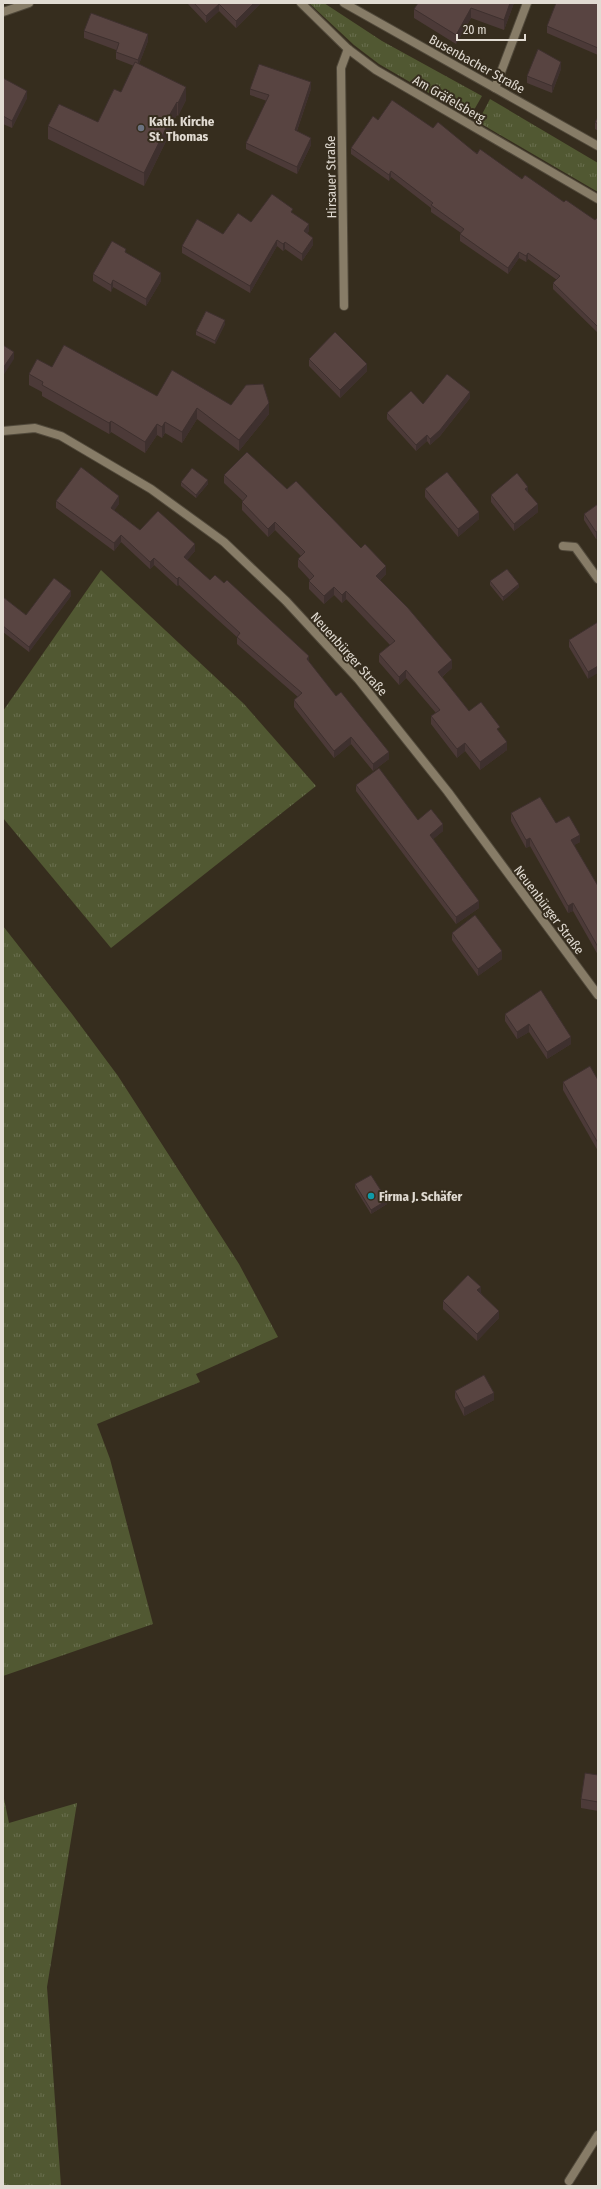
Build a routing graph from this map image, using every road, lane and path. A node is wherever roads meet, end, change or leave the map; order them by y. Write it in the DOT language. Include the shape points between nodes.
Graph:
graph roads {
  1 [pos="29,3"];
  2 [pos="301,3"];
  3 [pos="344,3"];
  4 [pos="527,3"];
  5 [pos="3,12"];
  6 [pos="348,49"];
  7 [pos="495,88"];
  8 [pos="598,146"];
  9 [pos="598,199"];
  10 [pos="344,306"];
  11 [pos="3,431"];
  12 [pos="563,546"];
  13 [pos="598,579"];
  14 [pos="598,995"];
  15 [pos="598,2135"];
  16 [pos="569,2181"];
  1 -- 5 [label="street"];
  2 -- 6 [label="street, Am Gräfelsberg"];
  3 -- 7 [label="street, Busenbacher Straße"];
  4 -- 7 [label="street"];
  6 -- 9 [label="street, Am Gräfelsberg" via="376,70"];
  6 -- 10 [label="street, Hirsauer Straße" via="341,68"];
  7 -- 8 [label="street, Busenbacher Straße"];
  11 -- 14 [label="street, Neuenbürger Straße" via="36,428 61,436 151,488 230,548 286,601 358,679 448,792"];
  12 -- 13 [label="street" via="575,546"];
  15 -- 16 [label="street"];
}
